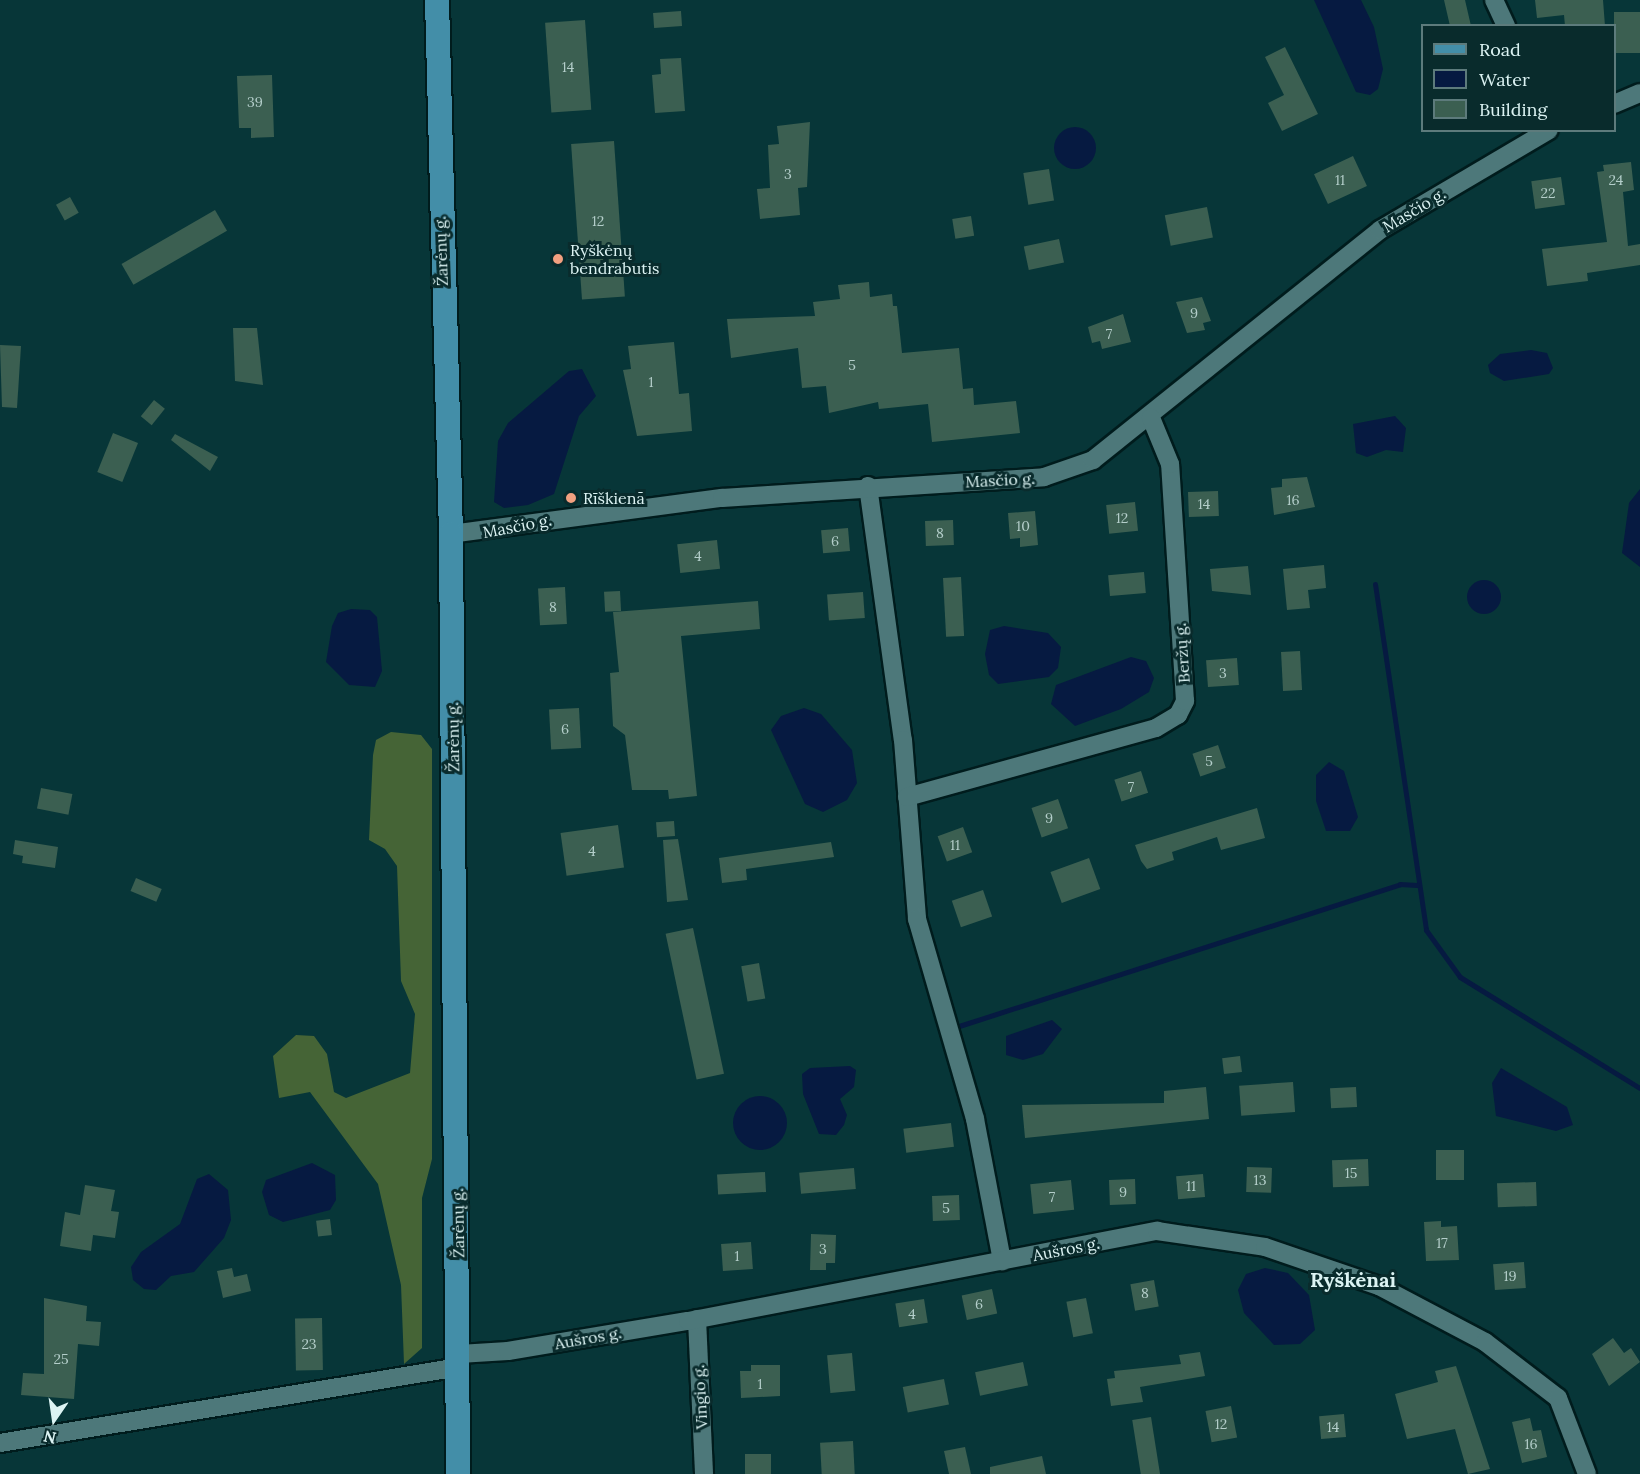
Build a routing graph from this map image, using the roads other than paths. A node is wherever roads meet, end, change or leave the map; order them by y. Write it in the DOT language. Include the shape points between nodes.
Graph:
graph roads {
  1 [pos="437,0"];
  2 [pos="1494,0"];
  3 [pos="1505,24"];
  4 [pos="1640,93"];
  5 [pos="1616,103"];
  6 [pos="1546,132"];
  7 [pos="1150,418"];
  8 [pos="868,486"];
  9 [pos="451,534"];
  10 [pos="907,797"];
  11 [pos="1002,1261"];
  12 [pos="697,1319"];
  13 [pos="459,1360"];
  14 [pos="0,1443"];
  15 [pos="458,1474"];
  16 [pos="704,1474"];
  17 [pos="1587,1474"];
  1 -- 9 [label="main road, Žarėnų g."];
  2 -- 3 [label="street"];
  4 -- 5 [label="street"];
  6 -- 7 [label="street, Masčio g." via="1380,230 1291,297"];
  7 -- 8 [label="street, Masčio g." via="1094,460 1044,477"];
  7 -- 10 [label="street, Beržų g." via="1170,464 1185,701 1178,715 1156,728"];
  8 -- 9 [label="street, Masčio g." via="607,511"];
  8 -- 10 [label="street"];
  9 -- 13 [label="main road, Žarėnų g."];
  10 -- 11 [label="street" via="917,919 975,1119"];
  11 -- 12 [label="street, Aušros g."];
  11 -- 17 [label="street, Aušros g." via="1157,1231 1265,1247 1379,1286 1485,1342 1558,1398"];
  12 -- 13 [label="street, Aušros g."];
  12 -- 16 [label="street, Vingio g."];
  13 -- 14 [label="street, Aušros g."];
  13 -- 15 [label="main road, Žarėnų g."];
}
